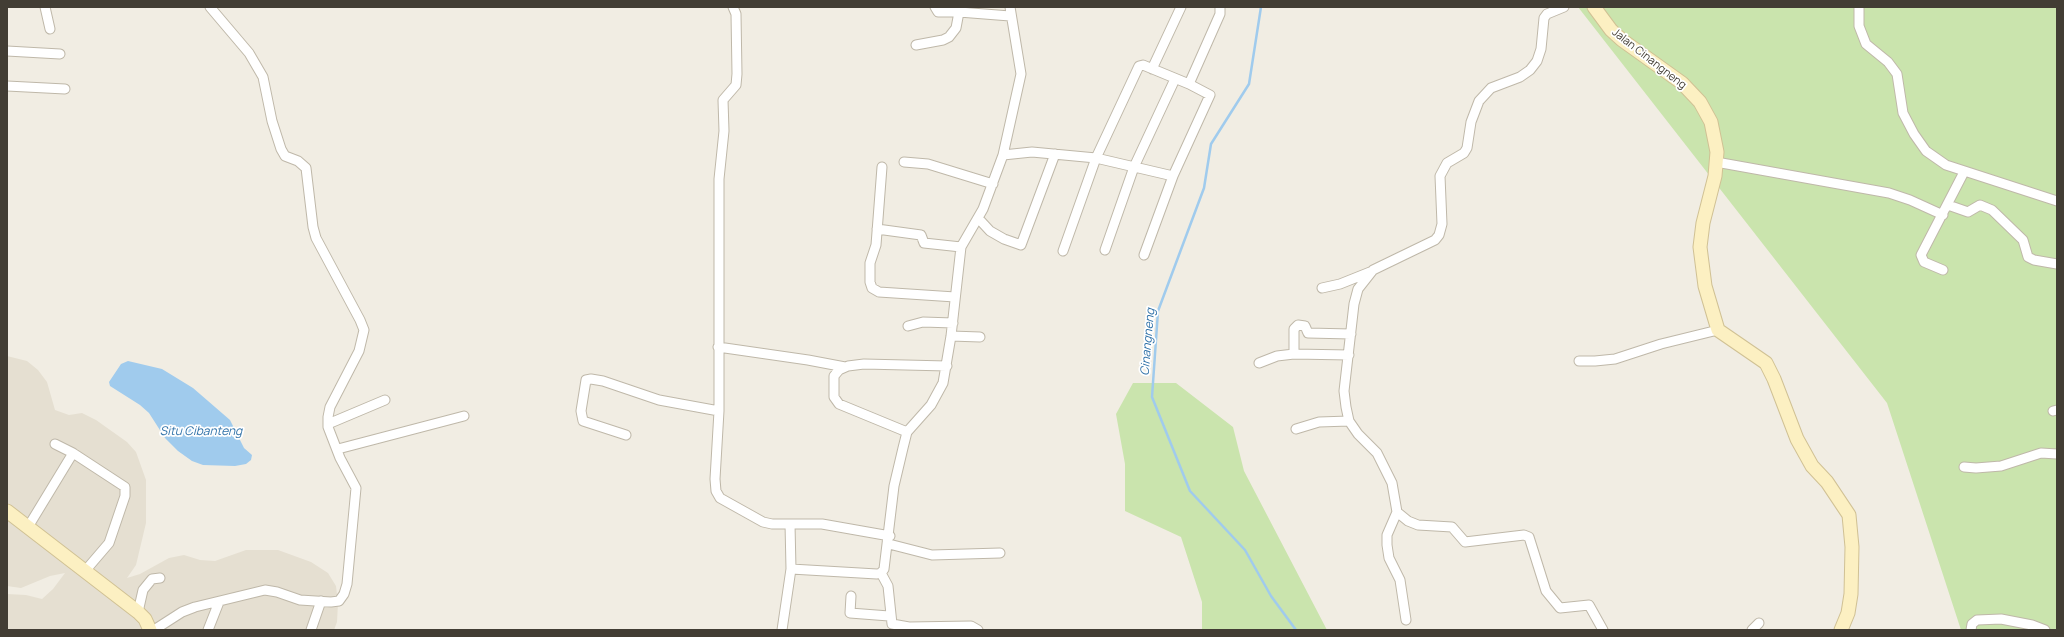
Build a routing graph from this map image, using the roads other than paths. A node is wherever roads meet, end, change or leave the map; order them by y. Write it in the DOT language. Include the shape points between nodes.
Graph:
graph roads {
  1 [pos="45,7"];
  2 [pos="210,7"];
  3 [pos="733,7"];
  4 [pos="935,7"];
  5 [pos="1180,7"];
  6 [pos="1220,7"];
  7 [pos="1564,7"];
  8 [pos="1594,7"];
  9 [pos="1859,7"];
  10 [pos="959,12"];
  11 [pos="1010,12"];
  12 [pos="50,29"];
  13 [pos="916,45"];
  14 [pos="7,51"];
  15 [pos="60,54"];
  16 [pos="1152,69"];
  17 [pos="1175,79"];
  18 [pos="1189,84"];
  19 [pos="7,86"];
  20 [pos="65,89"];
  21 [pos="1003,154"];
  22 [pos="1056,154"];
  23 [pos="1096,158"];
  24 [pos="904,162"];
  25 [pos="1716,162"];
  26 [pos="882,167"];
  27 [pos="1134,167"];
  28 [pos="1964,172"];
  29 [pos="1173,176"];
  30 [pos="993,184"];
  31 [pos="2057,201"];
  32 [pos="1948,205"];
  33 [pos="1943,215"];
  34 [pos="978,218"];
  35 [pos="877,229"];
  36 [pos="961,247"];
  37 [pos="1105,250"];
  38 [pos="1063,251"];
  39 [pos="1144,255"];
  40 [pos="2057,264"];
  41 [pos="1373,270"];
  42 [pos="1943,270"];
  43 [pos="1322,288"];
  44 [pos="955,297"];
  45 [pos="952,323"];
  46 [pos="908,326"];
  47 [pos="1718,330"];
  48 [pos="1351,334"];
  49 [pos="951,336"];
  50 [pos="980,337"];
  51 [pos="718,347"];
  52 [pos="1294,354"];
  53 [pos="1349,355"];
  54 [pos="1579,361"];
  55 [pos="1260,363"];
  56 [pos="947,366"];
  57 [pos="845,367"];
  58 [pos="385,400"];
  59 [pos="719,411"];
  60 [pos="464,416"];
  61 [pos="1349,421"];
  62 [pos="328,424"];
  63 [pos="1296,429"];
  64 [pos="907,432"];
  65 [pos="626,435"];
  66 [pos="55,444"];
  67 [pos="338,449"];
  68 [pos="72,453"];
  69 [pos="2057,454"];
  70 [pos="1964,467"];
  71 [pos="1397,512"];
  72 [pos="8,513"];
  73 [pos="790,524"];
  74 [pos="28,527"];
  75 [pos="889,540"];
  76 [pos="1000,552"];
  77 [pos="791,569"];
  78 [pos="84,570"];
  79 [pos="881,573"];
  80 [pos="160,578"];
  81 [pos="851,596"];
  82 [pos="321,601"];
  83 [pos="219,602"];
  84 [pos="138,612"];
  85 [pos="1406,620"];
  86 [pos="891,623"];
  87 [pos="150,630"];
  88 [pos="154,630"];
  89 [pos="208,630"];
  90 [pos="311,630"];
  91 [pos="782,630"];
  92 [pos="978,630"];
  93 [pos="1603,630"];
  94 [pos="1841,630"];
  95 [pos="1971,630"];
  96 [pos="2045,630"];
  1 -- 12 [label="street"];
  2 -- 62 [label="street" via="249,53 263,77 280,149 285,156 298,161 306,168 313,227 318,245 364,330 359,351 330,407"];
  3 -- 51 [label="street" via="736,14 737,74 736,85 723,100 724,131 719,179"];
  4 -- 10 [label="street" via="939,12"];
  5 -- 16 [label="street"];
  6 -- 18 [label="street" via="1220,14"];
  7 -- 41 [label="street" via="1547,14 1544,18 1541,49 1537,61 1530,70 1520,77 1491,88 1479,101 1471,122 1467,148 1464,153 1447,163 1440,176 1442,224 1439,235 1435,240"];
  8 -- 25 [label="street, Jalan Cinangneng" via="1610,30 1682,83 1700,102 1711,122"];
  9 -- 28 [label="street" via="1860,26 1866,44 1888,62 1897,74 1903,113 1914,134 1926,151 1946,165"];
  10 -- 11 [label="street"];
  10 -- 13 [label="street" via="956,28 950,37"];
  11 -- 21 [label="street" via="1021,74"];
  14 -- 15 [label="street"];
  16 -- 17 [label="street"];
  16 -- 23 [label="street" via="1139,66"];
  17 -- 18 [label="street"];
  17 -- 27 [label="street"];
  18 -- 29 [label="street" via="1210,95"];
  19 -- 20 [label="street"];
  21 -- 22 [label="street"];
  21 -- 30 [label="street"];
  22 -- 23 [label="street"];
  22 -- 34 [label="street" via="1021,245 990,231"];
  23 -- 27 [label="street"];
  23 -- 38 [label="street"];
  24 -- 30 [label="street" via="928,164"];
  25 -- 33 [label="street" via="1889,193"];
  25 -- 47 [label="street, Jalan Cinangneng" via="1700,247 1705,286"];
  26 -- 35 [label="street"];
  27 -- 29 [label="street"];
  27 -- 37 [label="street"];
  28 -- 31 [label="street"];
  28 -- 32 [label="street"];
  29 -- 39 [label="street"];
  30 -- 34 [label="street"];
  32 -- 33 [label="street"];
  32 -- 40 [label="street" via="1968,212 1980,205 1992,210 2023,240 2028,256 2034,260"];
  33 -- 42 [label="street" via="1921,258 1924,262"];
  34 -- 36 [label="street"];
  35 -- 36 [label="street" via="921,235 924,243"];
  35 -- 44 [label="street" via="876,245 870,263 870,285 874,291"];
  36 -- 44 [label="street"];
  41 -- 43 [label="street" via="1334,286"];
  41 -- 48 [label="street" via="1358,289"];
  44 -- 45 [label="street"];
  45 -- 46 [label="street" via="922,322"];
  45 -- 49 [label="street"];
  47 -- 54 [label="street" via="1615,359"];
  47 -- 94 [label="street" via="1766,363 1797,439 1812,466 1827,482 1849,515 1852,542 1851,594 1848,613"];
  48 -- 52 [label="street" via="1308,333 1305,326 1298,325 1294,328"];
  48 -- 53 [label="street"];
  49 -- 50 [label="street"];
  49 -- 56 [label="street"];
  51 -- 57 [label="street"];
  51 -- 59 [label="street"];
  52 -- 53 [label="street"];
  52 -- 55 [label="street" via="1277,356"];
  53 -- 61 [label="street" via="1344,391"];
  56 -- 57 [label="street" via="874,364"];
  56 -- 64 [label="street" via="940,392"];
  57 -- 64 [label="street" via="834,376 834,396 839,404"];
  58 -- 62 [label="street"];
  59 -- 65 [label="street" via="659,400 602,381 586,380 582,421"];
  59 -- 73 [label="street" via="715,479 717,495 763,522"];
  60 -- 67 [label="street"];
  61 -- 63 [label="street" via="1319,422"];
  61 -- 71 [label="street" via="1384,465 1392,483"];
  62 -- 67 [label="street"];
  64 -- 75 [label="street" via="894,486"];
  66 -- 68 [label="street"];
  67 -- 82 [label="street" via="356,488 347,584 339,600"];
  68 -- 74 [label="street"];
  68 -- 78 [label="street" via="126,489 109,543"];
  69 -- 70 [label="street" via="2041,453 2001,466"];
  71 -- 85 [label="street" via="1387,544 1389,558 1400,580"];
  71 -- 93 [label="street" via="1418,525 1452,527 1465,542 1524,535 1529,537 1546,591 1560,608 1589,605"];
  72 -- 74 [label="street"];
  73 -- 75 [label="street" via="822,524"];
  73 -- 77 [label="street"];
  74 -- 78 [label="street"];
  75 -- 76 [label="street" via="932,555"];
  75 -- 79 [label="street" via="886,563"];
  77 -- 79 [label="street"];
  77 -- 91 [label="street"];
  78 -- 84 [label="street"];
  79 -- 86 [label="street" via="888,586"];
  80 -- 84 [label="street" via="152,580 143,590"];
  81 -- 86 [label="street" via="850,613"];
  82 -- 83 [label="street" via="300,600 265,590"];
  82 -- 90 [label="street"];
  83 -- 88 [label="street" via="182,612"];
  83 -- 89 [label="street"];
  84 -- 87 [label="street"];
  86 -- 92 [label="street" via="909,627 971,626"];
  95 -- 96 [label="street" via="1974,621 2001,619"];
}
